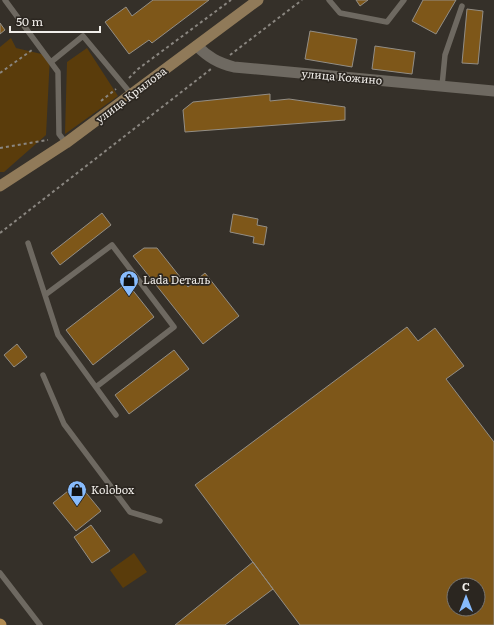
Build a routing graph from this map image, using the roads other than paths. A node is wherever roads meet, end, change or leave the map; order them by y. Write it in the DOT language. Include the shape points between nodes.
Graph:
graph roads {
  1 [pos="5,0"];
  2 [pos="258,0"];
  3 [pos="329,0"];
  4 [pos="404,0"];
  5 [pos="462,6"];
  6 [pos="197,46"];
  7 [pos="51,62"];
  8 [pos="442,86"];
  9 [pos="494,91"];
  10 [pos="132,95"];
  11 [pos="66,144"];
  12 [pos="0,186"];
  13 [pos="28,244"];
  14 [pos="45,295"];
  15 [pos="43,375"];
  16 [pos="96,387"];
  17 [pos="116,415"];
  18 [pos="160,521"];
  19 [pos="0,573"];
  20 [pos="40,625"];
  1 -- 7 [label="lane"];
  2 -- 6 [label="main road, улица Крылова"];
  3 -- 4 [label="lane" via="340,13 387,22"];
  5 -- 8 [label="lane" via="445,55"];
  6 -- 8 [label="street, улица Кожино" via="219,63 234,67"];
  6 -- 10 [label="main road, улица Крылова"];
  7 -- 10 [label="lane" via="83,36"];
  7 -- 11 [label="lane" via="58,72 59,134"];
  8 -- 9 [label="street, улица Кожино"];
  10 -- 11 [label="main road, улица Крылова"];
  11 -- 12 [label="main road, улица Крылова"];
  13 -- 14 [label="lane"];
  14 -- 16 [label="lane" via="58,335"];
  14 -- 16 [label="lane" via="112,245 174,327"];
  15 -- 18 [label="lane" via="64,424 130,512"];
  16 -- 17 [label="lane"];
  19 -- 20 [label="lane"];
}
